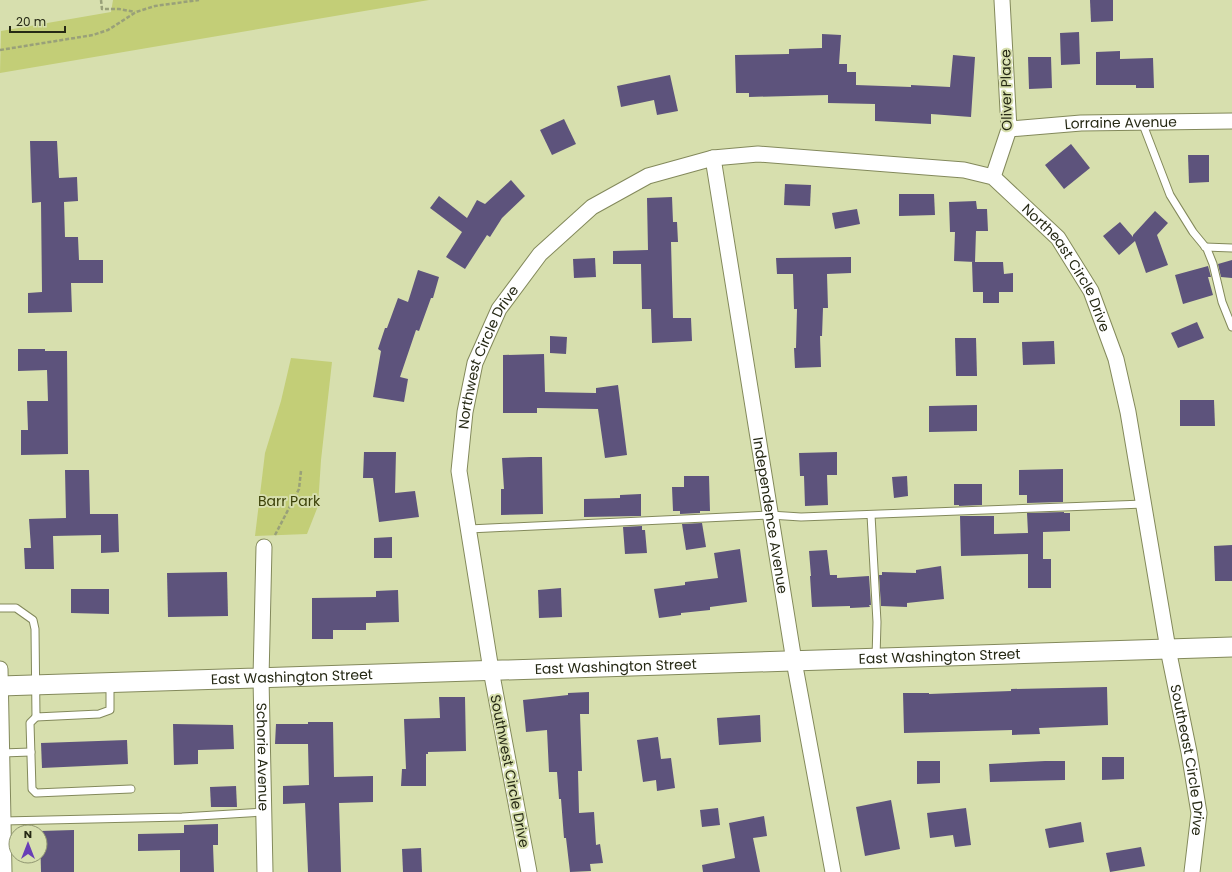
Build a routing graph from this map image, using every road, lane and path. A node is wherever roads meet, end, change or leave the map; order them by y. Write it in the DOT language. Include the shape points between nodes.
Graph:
graph roads {
  1 [pos="101,0"];
  2 [pos="199,0"];
  3 [pos="1002,0"];
  4 [pos="136,12"];
  5 [pos="0,50"];
  6 [pos="1232,121"];
  7 [pos="1142,122"];
  8 [pos="1009,129"];
  9 [pos="713,158"];
  10 [pos="993,177"];
  11 [pos="1205,247"];
  12 [pos="1232,248"];
  13 [pos="1232,327"];
  14 [pos="301,472"];
  15 [pos="1144,504"];
  16 [pos="871,514"];
  17 [pos="770,515"];
  18 [pos="469,529"];
  19 [pos="264,546"];
  20 [pos="0,608"];
  21 [pos="1232,646"];
  22 [pos="1168,649"];
  23 [pos="876,658"];
  24 [pos="794,661"];
  25 [pos="0,669"];
  26 [pos="491,670"];
  27 [pos="261,678"];
  28 [pos="110,682"];
  29 [pos="36,685"];
  30 [pos="0,686"];
  31 [pos="36,717"];
  32 [pos="31,752"];
  33 [pos="2,753"];
  34 [pos="131,789"];
  35 [pos="264,812"];
  36 [pos="2,819"];
  37 [pos="4,872"];
  38 [pos="265,872"];
  39 [pos="529,872"];
  40 [pos="833,872"];
  41 [pos="1192,872"];
  1 -- 4 [label="path" via="102,9"];
  2 -- 4 [label="path" via="155,6"];
  3 -- 8 [label="street, Oliver Place"];
  4 -- 5 [label="path" via="108,30 93,35"];
  6 -- 7 [label="street, Lorraine Avenue"];
  7 -- 8 [label="street, Lorraine Avenue" via="1081,123"];
  7 -- 11 [label="lane" via="1170,195"];
  8 -- 10 [label="street, Oliver Place"];
  9 -- 10 [label="street, Northeast Circle Drive" via="758,154 964,170"];
  9 -- 17 [label="street, Independence Avenue"];
  9 -- 18 [label="street, Northwest Circle Drive" via="648,176 592,207 540,254 499,309 475,363 465,412 459,471"];
  10 -- 15 [label="street, Northeast Circle Drive" via="1058,238 1091,291 1116,359"];
  11 -- 12 [label="lane"];
  11 -- 13 [label="lane" via="1213,264 1222,302"];
  14 -- 19 [label="path" via="299,489 272,539"];
  15 -- 16 [label="lane"];
  15 -- 22 [label="street, Northeast Circle Drive"];
  16 -- 17 [label="lane" via="801,517"];
  16 -- 23 [label="lane"];
  17 -- 18 [label="lane"];
  17 -- 24 [label="street, Independence Avenue"];
  18 -- 26 [label="street, Northwest Circle Drive"];
  19 -- 27 [label="street, Schorie Avenue"];
  20 -- 29 [label="lane" via="16,608 33,620"];
  21 -- 22 [label="street, East Washington Street"];
  22 -- 23 [label="street, East Washington Street"];
  22 -- 41 [label="street, Southeast Circle Drive" via="1199,813"];
  23 -- 24 [label="street, East Washington Street"];
  24 -- 26 [label="street, East Washington Street"];
  24 -- 40 [label="street, Independence Avenue"];
  25 -- 30 [label="street"];
  26 -- 27 [label="street, East Washington Street"];
  26 -- 39 [label="street, Southwest Circle Drive"];
  27 -- 28 [label="street, East Washington Street"];
  27 -- 35 [label="street, Schorie Avenue"];
  28 -- 29 [label="street, East Washington Street"];
  28 -- 31 [label="lane" via="110,710 99,714"];
  29 -- 30 [label="street, East Washington Street"];
  29 -- 31 [label="lane"];
  30 -- 33 [label="street"];
  31 -- 32 [label="lane" via="30,723"];
  32 -- 33 [label="lane"];
  32 -- 34 [label="lane" via="32,789 36,793"];
  33 -- 36 [label="street"];
  35 -- 36 [label="lane" via="182,817"];
  35 -- 38 [label="street, Schorie Avenue"];
  36 -- 37 [label="street"];
}
